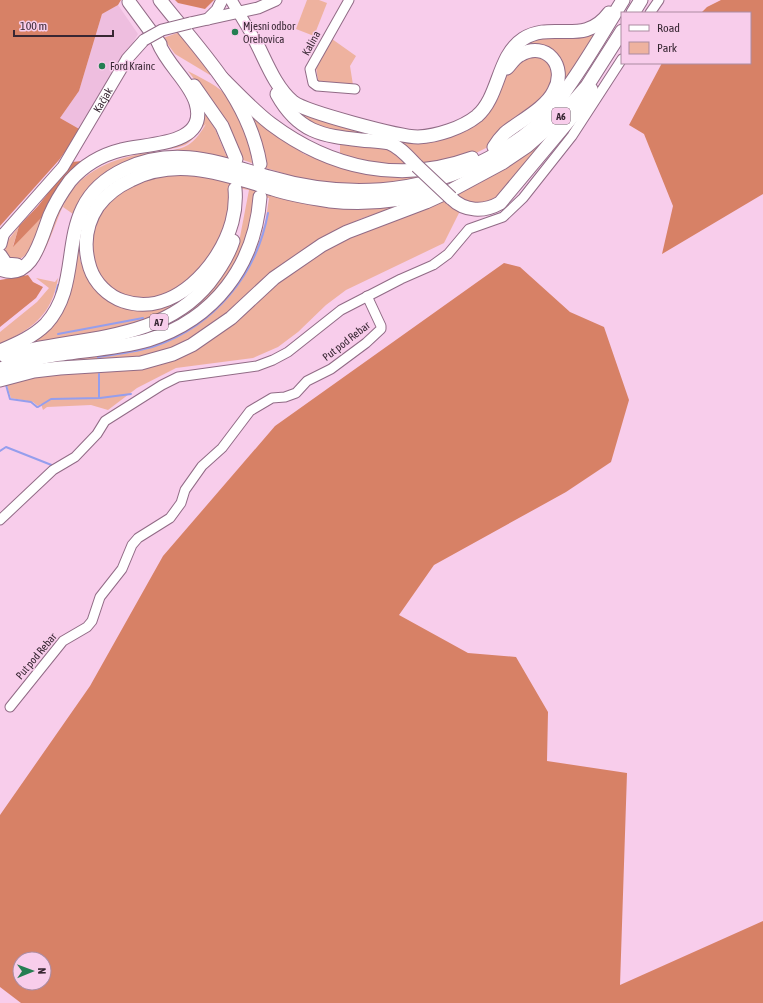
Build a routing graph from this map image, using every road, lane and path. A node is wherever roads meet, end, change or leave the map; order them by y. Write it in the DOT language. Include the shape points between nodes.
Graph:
graph roads {
  1 [pos="160,0"];
  2 [pos="222,0"];
  3 [pos="231,0"];
  4 [pos="276,0"];
  5 [pos="349,0"];
  6 [pos="618,0"];
  7 [pos="623,0"];
  8 [pos="641,0"];
  9 [pos="658,1"];
  10 [pos="129,2"];
  11 [pos="239,12"];
  12 [pos="634,12"];
  13 [pos="651,12"];
  14 [pos="208,19"];
  15 [pos="621,33"];
  16 [pos="255,40"];
  17 [pos="158,42"];
  18 [pos="621,61"];
  19 [pos="268,66"];
  20 [pos="597,71"];
  21 [pos="222,78"];
  22 [pos="497,81"];
  23 [pos="355,90"];
  24 [pos="566,90"];
  25 [pos="494,147"];
  26 [pos="233,157"];
  27 [pos="260,164"];
  28 [pos="476,176"];
  29 [pos="260,197"];
  30 [pos="1,239"];
  31 [pos="0,255"];
  32 [pos="28,262"];
  33 [pos="0,269"];
  34 [pos="367,296"];
  35 [pos="0,351"];
  36 [pos="0,358"];
  37 [pos="0,369"];
  38 [pos="0,380"];
  39 [pos="0,520"];
  40 [pos="10,707"];
  1 -- 21 [label="highway"];
  2 -- 14 [label="main road"];
  3 -- 11 [label="main road"];
  4 -- 11 [label="main road, Kačjak"];
  5 -- 23 [label="street, Kalina" via="310,69 310,74 317,86"];
  6 -- 22 [label="highway" via="605,18 592,29 542,33 525,38 510,52"];
  7 -- 24 [label="highway"];
  8 -- 12 [label="highway"];
  9 -- 13 [label="street"];
  10 -- 17 [label="highway"];
  11 -- 14 [label="main road, Kačjak"];
  11 -- 16 [label="main road"];
  14 -- 30 [label="main road, Kačjak, bridge" via="162,30 144,40 127,59 63,167"];
  15 -- 20 [label="highway, A6"];
  16 -- 19 [label="highway"];
  17 -- 26 [label="highway" via="222,126"];
  17 -- 32 [label="highway" via="164,57 195,99 197,114 193,126 176,140 122,149 104,155 85,167 72,178 60,195 35,254"];
  18 -- 34 [label="street" via="572,136 523,198 503,217 469,229 448,254 433,265"];
  19 -- 20 [label="highway, bridge" via="280,99 304,127 328,136 390,144 400,150 451,198 463,207 477,210 491,208 506,199 586,100"];
  19 -- 22 [label="highway" via="287,96 306,109 415,137 444,132 472,120 484,106"];
  20 -- 28 [label="highway, A6" via="587,86 546,130 502,163"];
  21 -- 25 [label="highway" via="270,123 288,136 305,147 342,162 380,170 415,170 456,164"];
  21 -- 27 [label="highway" via="248,120"];
  22 -- 25 [label="highway" via="515,58 526,53 545,53 554,59 558,67 557,84 551,96 506,132"];
  24 -- 25 [label="highway" via="533,121"];
  24 -- 35 [label="highway" via="548,115 507,148 457,173 420,185 367,191 316,188 212,161 183,157 153,160 124,169 100,186 82,210 72,239 64,289 53,314 37,332"];
  28 -- 36 [label="highway, A7" via="417,196 358,202 299,196 202,170 172,168 149,172 112,191 103,200 90,222 86,248 90,270 103,289 129,303 149,304 177,295 202,274 222,246 232,224 238,190 240,207 236,232 225,260 199,295 164,320 141,329 28,350"];
  28 -- 38 [label="highway" via="426,202 374,220 322,245 274,278 210,334 173,354 141,363 34,371"];
  29 -- 37 [label="highway, A7" via="254,232 241,266 230,284 189,321 148,340 60,354"];
  31 -- 32 [label="highway" via="4,262 11,265"];
  32 -- 33 [label="highway" via="24,268 15,272"];
  34 -- 39 [label="street" via="341,310 288,352 273,360 257,366 178,377 162,385 105,421 97,434 75,457 53,470"];
  34 -- 40 [label="street, Put pod Rebar" via="381,326 380,329 331,369 307,381 296,393 272,398 250,411 222,448 202,466 170,518 138,538 132,545 122,569 100,597 92,621 87,627 63,641"];
}
